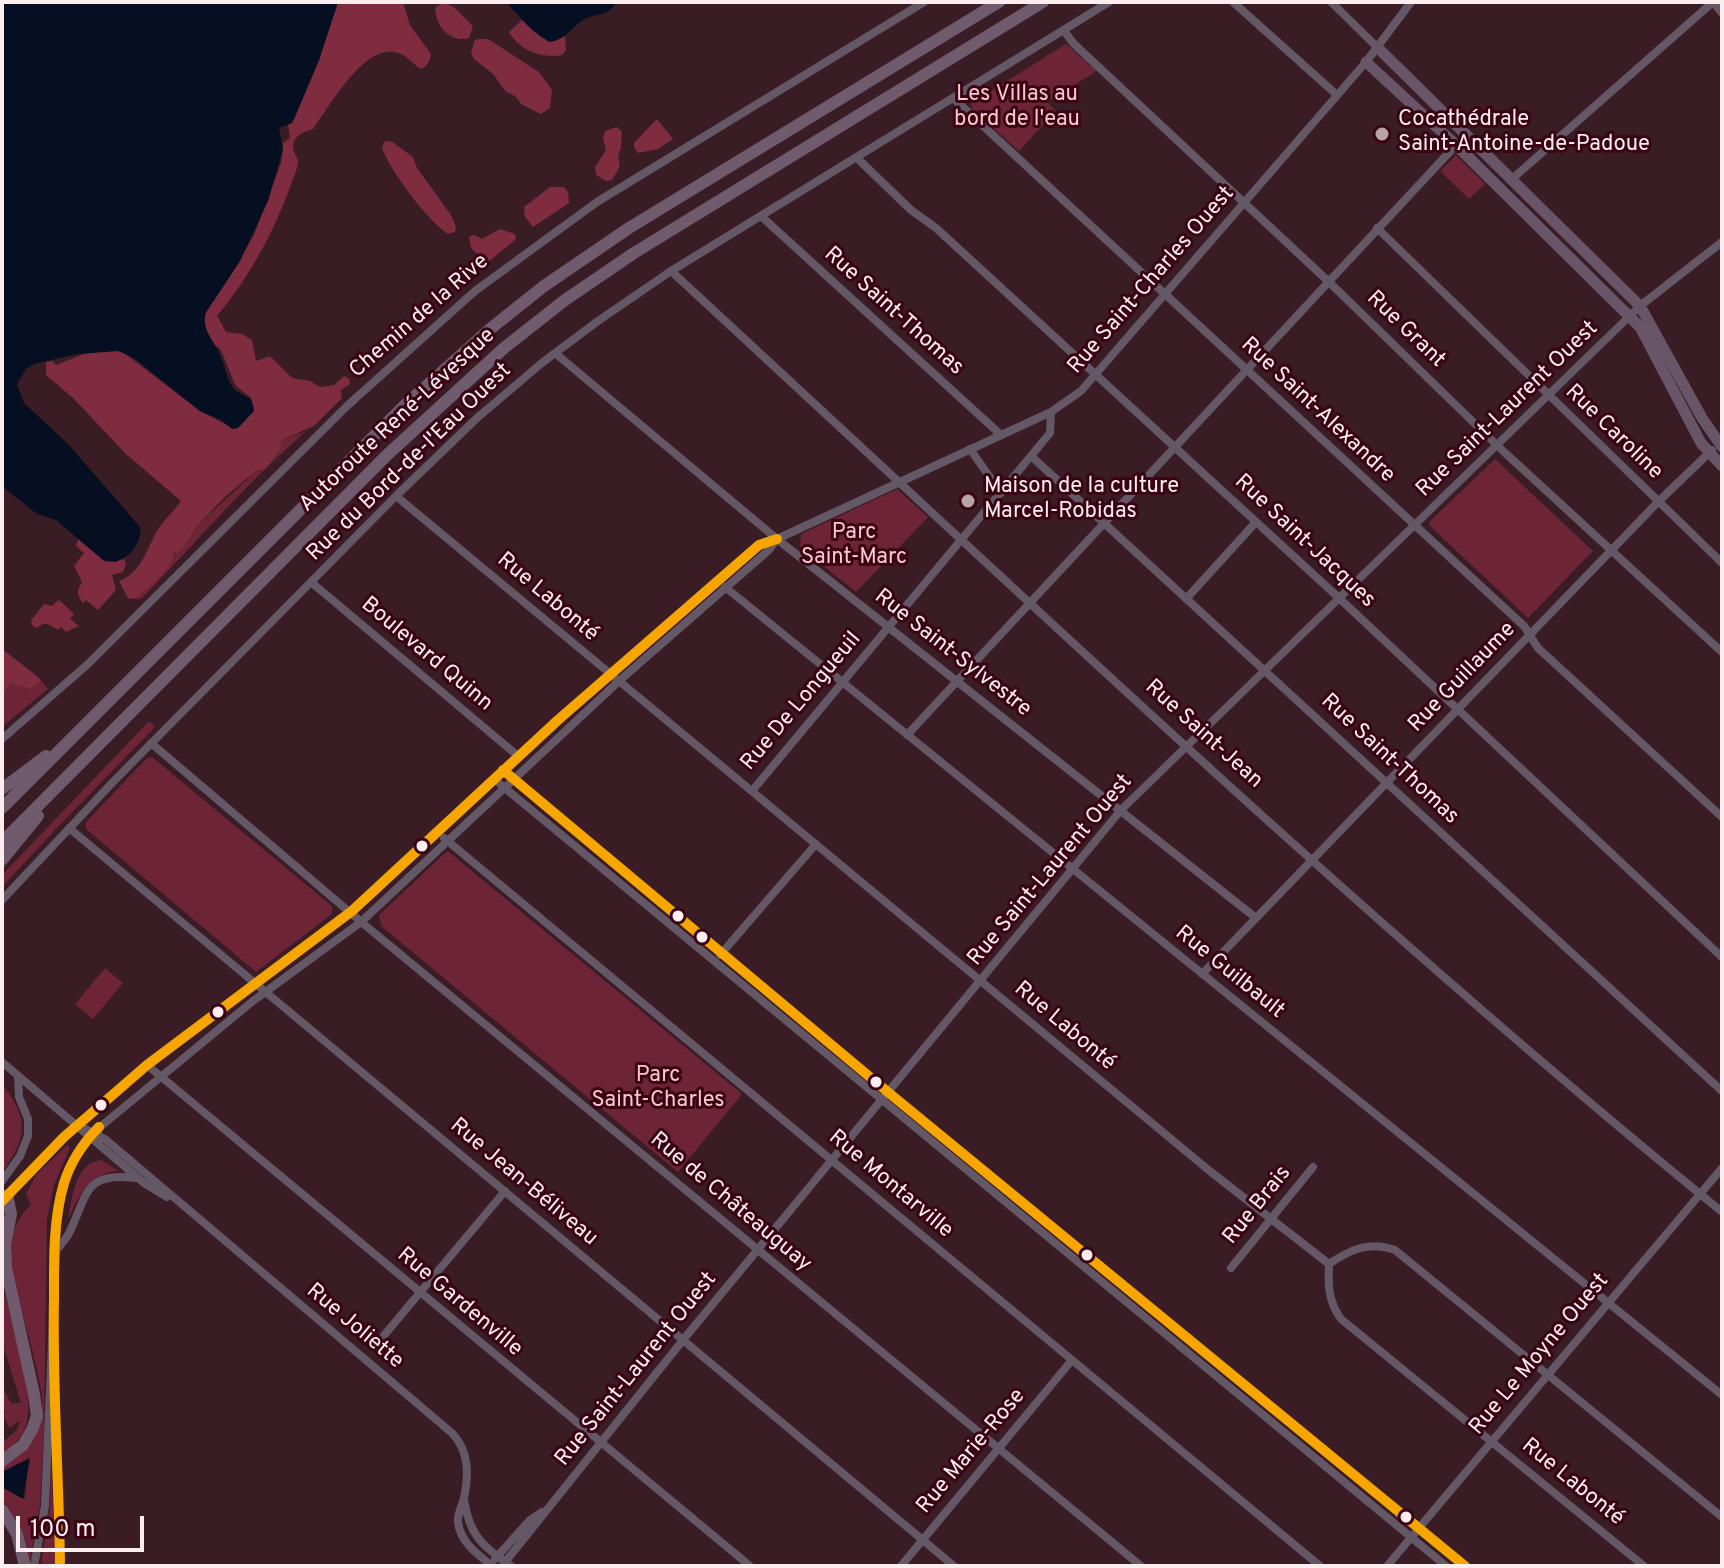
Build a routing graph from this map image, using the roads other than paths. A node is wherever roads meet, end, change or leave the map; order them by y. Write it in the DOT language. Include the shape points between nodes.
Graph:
graph roads {
  1 [pos="924,2"];
  2 [pos="999,2"];
  3 [pos="1043,2"];
  4 [pos="1109,2"];
  5 [pos="1233,2"];
  6 [pos="1331,2"];
  7 [pos="1411,2"];
  8 [pos="1713,2"];
  9 [pos="1722,13"];
  10 [pos="1064,31"];
  11 [pos="1377,47"];
  12 [pos="1366,62"];
  13 [pos="1337,95"];
  14 [pos="954,99"];
  15 [pos="1456,145"];
  16 [pos="857,158"];
  17 [pos="1512,179"];
  18 [pos="1244,201"];
  19 [pos="761,216"];
  20 [pos="1377,228"];
  21 [pos="1722,242"];
  22 [pos="671,271"];
  23 [pos="1328,281"];
  24 [pos="1165,294"];
  25 [pos="1640,306"];
  26 [pos="1630,316"];
  27 [pos="555,353"];
  28 [pos="1246,369"];
  29 [pos="1097,373"];
  30 [pos="1550,395"];
  31 [pos="1051,412"];
  32 [pos="1001,435"];
  33 [pos="1498,445"];
  34 [pos="1175,446"];
  35 [pos="1721,446"];
  36 [pos="970,449"];
  37 [pos="1709,453"];
  38 [pos="1031,456"];
  39 [pos="1722,466"];
  40 [pos="900,481"];
  41 [pos="1001,493"];
  42 [pos="396,496"];
  43 [pos="1658,502"];
  44 [pos="1256,522"];
  45 [pos="1104,523"];
  46 [pos="1415,525"];
  47 [pos="962,538"];
  48 [pos="777,539"];
  49 [pos="1611,551"];
  50 [pos="1722,563"];
  51 [pos="716,580"];
  52 [pos="311,582"];
  53 [pos="727,589"];
  54 [pos="1339,598"];
  55 [pos="1186,599"];
  56 [pos="1030,602"];
  57 [pos="888,627"];
  58 [pos="1529,636"];
  59 [pos="1722,652"];
  60 [pos="1264,671"];
  61 [pos="610,673"];
  62 [pos="619,681"];
  63 [pos="957,681"];
  64 [pos="842,682"];
  65 [pos="1457,710"];
  66 [pos="77,733"];
  67 [pos="907,735"];
  68 [pos="2,739"];
  69 [pos="151,743"];
  70 [pos="1186,745"];
  71 [pos="518,756"];
  72 [pos="82,760"];
  73 [pos="503,770"];
  74 [pos="494,778"];
  75 [pos="513,779"];
  76 [pos="1387,783"];
  77 [pos="504,787"];
  78 [pos="2,789"];
  79 [pos="752,791"];
  80 [pos="2,808"];
  81 [pos="1121,810"];
  82 [pos="1722,817"];
  83 [pos="69,828"];
  84 [pos="438,831"];
  85 [pos="447,841"];
  86 [pos="2,842"];
  87 [pos="816,844"];
  88 [pos="1312,859"];
  89 [pos="2,860"];
  90 [pos="1074,870"];
  91 [pos="2,900"];
  92 [pos="352,911"];
  93 [pos="1256,918"];
  94 [pos="361,922"];
  95 [pos="722,952"];
  96 [pos="1722,957"];
  97 [pos="714,961"];
  98 [pos="1202,974"];
  99 [pos="982,981"];
  100 [pos="255,983"];
  101 [pos="265,992"];
  102 [pos="2,1062"];
  103 [pos="147,1065"];
  104 [pos="18,1076"];
  105 [pos="159,1076"];
  106 [pos="1722,1091"];
  107 [pos="886,1096"];
  108 [pos="78,1125"];
  109 [pos="92,1135"];
  110 [pos="832,1161"];
  111 [pos="1313,1167"];
  112 [pos="1722,1168"];
  113 [pos="137,1178"];
  114 [pos="2,1181"];
  115 [pos="505,1191"];
  116 [pos="1699,1193"];
  117 [pos="4,1198"];
  118 [pos="178,1203"];
  119 [pos="1722,1212"];
  120 [pos="1271,1219"];
  121 [pos="759,1250"];
  122 [pos="55,1253"];
  123 [pos="1329,1264"];
  124 [pos="1231,1268"];
  125 [pos="418,1292"];
  126 [pos="1607,1302"];
  127 [pos="683,1340"];
  128 [pos="376,1345"];
  129 [pos="1072,1360"];
  130 [pos="52,1369"];
  131 [pos="1546,1375"];
  132 [pos="1722,1395"];
  133 [pos="1266,1401"];
  134 [pos="1258,1411"];
  135 [pos="1492,1441"];
  136 [pos="601,1443"];
  137 [pos="999,1448"];
  138 [pos="2,1461"];
  139 [pos="464,1499"];
  140 [pos="2,1510"];
  141 [pos="1722,1517"];
  142 [pos="1419,1528"];
  143 [pos="1411,1537"];
  144 [pos="922,1540"];
  145 [pos="504,1563"];
  146 [pos="25,1566"];
  147 [pos="34,1566"];
  148 [pos="60,1566"];
  149 [pos="491,1566"];
  150 [pos="750,1566"];
  151 [pos="901,1566"];
  152 [pos="954,1566"];
  153 [pos="1141,1566"];
  154 [pos="1320,1566"];
  155 [pos="1387,1566"];
  156 [pos="1446,1566"];
  157 [pos="1465,1566"];
  158 [pos="1644,1566"];
  1 -- 68 [label="street, Chemin de la Rive" via="597,202 475,291 331,421 76,676"];
  2 -- 66 [label="highway, Autoroute René-Lévesque" via="629,228 517,308 405,405"];
  3 -- 72 [label="highway, Autoroute René-Lévesque" via="641,248 527,329 422,420"];
  4 -- 10 [label="street, Rue du Bord-de-l'Eau Ouest"];
  5 -- 13 [label="street"];
  6 -- 11 [label="street"];
  7 -- 11 [label="street, Rue Saint-Charles Ouest"];
  8 -- 9 [label="street"];
  8 -- 17 [label="street"];
  10 -- 14 [label="street, Rue du Bord-de-l'Eau Ouest"];
  10 -- 18 [label="street, Rue Grant"];
  11 -- 12 [label="street, Rue Saint-Charles Ouest"];
  11 -- 17 [label="main road"];
  12 -- 13 [label="street, Rue Saint-Charles Ouest"];
  12 -- 15 [label="main road"];
  13 -- 18 [label="street, Rue Saint-Charles Ouest"];
  14 -- 16 [label="street, Rue du Bord-de-l'Eau Ouest"];
  14 -- 24 [label="street, Rue Saint-Alexandre"];
  15 -- 20 [label="street"];
  15 -- 26 [label="main road"];
  16 -- 19 [label="street, Rue du Bord-de-l'Eau Ouest"];
  16 -- 29 [label="street, Rue Saint-Jacques"];
  17 -- 25 [label="main road"];
  18 -- 23 [label="street, Rue Grant"];
  18 -- 24 [label="street, Rue Saint-Charles Ouest"];
  19 -- 22 [label="street, Rue du Bord-de-l'Eau Ouest"];
  19 -- 32 [label="street, Rue Saint-Thomas"];
  20 -- 23 [label="street"];
  20 -- 30 [label="street, Rue Caroline"];
  21 -- 25 [label="street, Rue Saint-Laurent Ouest"];
  22 -- 27 [label="street, Rue du Bord-de-l'Eau Ouest"];
  22 -- 40 [label="street, Rue Saint-Jean"];
  23 -- 28 [label="street"];
  23 -- 33 [label="street, Rue Grant"];
  24 -- 28 [label="street, Rue Saint-Alexandre"];
  24 -- 29 [label="street, Rue Saint-Charles Ouest"];
  25 -- 26 [label="street, Rue Saint-Laurent Ouest"];
  25 -- 35 [label="main road"];
  26 -- 30 [label="street, Rue Saint-Laurent Ouest"];
  26 -- 37 [label="main road"];
  27 -- 42 [label="street, Rue du Bord-de-l'Eau Ouest"];
  27 -- 48 [label="street, Rue Saint-Sylvestre"];
  28 -- 34 [label="street"];
  28 -- 46 [label="street, Rue Saint-Alexandre"];
  29 -- 31 [label="street, Rue Saint-Charles Ouest"];
  29 -- 34 [label="street, Rue Saint-Jacques"];
  30 -- 33 [label="street, Rue Saint-Laurent Ouest"];
  30 -- 43 [label="street, Rue Caroline"];
  31 -- 32 [label="street, Rue Saint-Charles Ouest"];
  31 -- 38 [label="street, Rue De Longueuil" via="1050,433"];
  32 -- 36 [label="street, Rue Saint-Charles Ouest"];
  33 -- 46 [label="street, Rue Saint-Laurent Ouest"];
  33 -- 49 [label="street, Rue Grant"];
  34 -- 44 [label="street, Rue Saint-Jacques"];
  34 -- 45 [label="street"];
  35 -- 37 [label="street, Rue Guillaume"];
  36 -- 40 [label="street, Rue Saint-Charles Ouest"];
  36 -- 41 [label="street"];
  37 -- 39 [label="main road"];
  37 -- 43 [label="street, Rue Guillaume"];
  38 -- 41 [label="street, Rue De Longueuil"];
  38 -- 45 [label="street, Rue Saint-Thomas"];
  40 -- 47 [label="street, Rue Saint-Jean"];
  40 -- 48 [label="street, Rue Saint-Charles Ouest"];
  41 -- 47 [label="street, Rue De Longueuil"];
  42 -- 52 [label="street, Rue du Bord-de-l'Eau Ouest"];
  42 -- 61 [label="street, Rue Labonté"];
  43 -- 49 [label="street, Rue Guillaume"];
  43 -- 50 [label="street, Rue Caroline"];
  44 -- 54 [label="street, Rue Saint-Jacques"];
  44 -- 55 [label="street"];
  45 -- 55 [label="street, Rue Saint-Thomas"];
  45 -- 56 [label="street"];
  46 -- 54 [label="street, Rue Saint-Laurent Ouest"];
  46 -- 58 [label="street, Rue Saint-Alexandre"];
  47 -- 56 [label="street, Rue Saint-Jean"];
  47 -- 57 [label="street, Rue De Longueuil"];
  48 -- 51 [label="street, Rue Saint-Charles Ouest" via="759,545"];
  48 -- 53 [label="street, Rue Saint-Charles Ouest"];
  48 -- 57 [label="street, Rue Saint-Sylvestre"];
  49 -- 58 [label="street, Rue Guillaume"];
  49 -- 59 [label="street, Rue Grant"];
  51 -- 53 [label="street, Rue Guilbault"];
  51 -- 61 [label="street, Rue Saint-Charles Ouest"];
  52 -- 69 [label="street, Rue du Bord-de-l'Eau Ouest"];
  52 -- 71 [label="street, Boulevard Quinn"];
  53 -- 62 [label="street, Rue Saint-Charles Ouest"];
  53 -- 64 [label="street, Rue Guilbault"];
  54 -- 60 [label="street, Rue Saint-Laurent Ouest"];
  54 -- 65 [label="street, Rue Saint-Jacques"];
  55 -- 60 [label="street, Rue Saint-Thomas"];
  56 -- 63 [label="street"];
  56 -- 70 [label="street, Rue Saint-Jean"];
  57 -- 63 [label="street, Rue Saint-Sylvestre"];
  57 -- 64 [label="street, Rue De Longueuil"];
  58 -- 65 [label="street, Rue Guillaume"];
  58 -- 82 [label="street, Rue Saint-Alexandre"];
  60 -- 70 [label="street, Rue Saint-Laurent Ouest"];
  60 -- 76 [label="street, Rue Saint-Thomas"];
  61 -- 62 [label="street, Rue Labonté"];
  61 -- 71 [label="street, Rue Saint-Charles Ouest"];
  62 -- 75 [label="street, Rue Saint-Charles Ouest"];
  62 -- 79 [label="street, Rue Labonté"];
  63 -- 67 [label="street"];
  63 -- 81 [label="street, Rue Saint-Sylvestre"];
  64 -- 67 [label="street, Rue Guilbault"];
  64 -- 79 [label="street, Rue De Longueuil"];
  65 -- 76 [label="street, Rue Guillaume"];
  65 -- 96 [label="street, Rue Saint-Jacques"];
  66 -- 78 [label="highway"];
  66 -- 80 [label="highway, Autoroute René-Lévesque"];
  67 -- 90 [label="street, Rue Guilbault"];
  69 -- 83 [label="street, Rue du Bord-de-l'Eau Ouest"];
  69 -- 92 [label="street, Rue de Châteauguay"];
  70 -- 81 [label="street, Rue Saint-Laurent Ouest"];
  70 -- 88 [label="street, Rue Saint-Jean"];
  71 -- 73 [label="street, Rue Saint-Charles Ouest"];
  72 -- 86 [label="highway, Autoroute René-Lévesque"];
  72 -- 89 [label="highway"];
  73 -- 74 [label="street, Rue Saint-Charles Ouest"];
  73 -- 75 [label="street"];
  74 -- 77 [label="street"];
  74 -- 84 [label="street, Rue Saint-Charles Ouest"];
  75 -- 77 [label="street, Rue Saint-Charles Ouest"];
  75 -- 95 [label="street"];
  76 -- 88 [label="street, Rue Guillaume"];
  76 -- 106 [label="street, Rue Saint-Thomas"];
  77 -- 85 [label="street, Rue Saint-Charles Ouest"];
  77 -- 97 [label="street"];
  79 -- 87 [label="street, Rue Labonté"];
  81 -- 90 [label="street, Rue Saint-Laurent Ouest"];
  81 -- 93 [label="street, Rue Saint-Sylvestre"];
  83 -- 91 [label="street, Rue du Bord-de-l'Eau Ouest"];
  83 -- 100 [label="street, Rue Jean-Béliveau"];
  84 -- 85 [label="street, Rue Montarville"];
  84 -- 92 [label="street, Rue Saint-Charles Ouest"];
  85 -- 94 [label="street, Rue Saint-Charles Ouest"];
  85 -- 110 [label="street, Rue Montarville"];
  87 -- 95 [label="street"];
  87 -- 99 [label="street, Rue Labonté"];
  88 -- 93 [label="street, Rue Guillaume"];
  88 -- 116 [label="street, Rue Saint-Jean"];
  90 -- 98 [label="street, Rue Guilbault"];
  90 -- 99 [label="street, Rue Saint-Laurent Ouest"];
  92 -- 94 [label="street, Rue de Châteauguay"];
  92 -- 100 [label="street, Rue Saint-Charles Ouest"];
  93 -- 98 [label="street, Rue Guillaume"];
  94 -- 101 [label="street, Rue Saint-Charles Ouest"];
  94 -- 121 [label="street, Rue de Châteauguay"];
  95 -- 97 [label="street"];
  95 -- 107 [label="street"];
  97 -- 107 [label="street"];
  98 -- 126 [label="street, Rue Guilbault"];
  99 -- 107 [label="street, Rue Saint-Laurent Ouest"];
  99 -- 120 [label="street, Rue Labonté"];
  100 -- 101 [label="street, Rue Jean-Béliveau"];
  100 -- 103 [label="street, Rue Saint-Charles Ouest"];
  101 -- 105 [label="street, Rue Saint-Charles Ouest"];
  101 -- 115 [label="street, Rue Jean-Béliveau"];
  102 -- 104 [label="street, Rue Joliette"];
  103 -- 105 [label="street, Rue Gardenville"];
  103 -- 108 [label="street, Rue Saint-Charles Ouest"];
  104 -- 108 [label="street, Rue Joliette"];
  104 -- 114 [label="street" via="28,1131 20,1156"];
  105 -- 109 [label="street, Rue Saint-Charles Ouest"];
  105 -- 125 [label="street, Rue Gardenville"];
  107 -- 110 [label="street, Rue Saint-Laurent Ouest"];
  107 -- 133 [label="street"];
  107 -- 134 [label="street"];
  108 -- 109 [label="street, Rue Joliette"];
  108 -- 117 [label="street, Rue Saint-Charles Ouest"];
  109 -- 113 [label="street, Rue Joliette"];
  109 -- 118 [label="street, Rue Joliette" via="105,1139"];
  109 -- 122 [label="street, Rue Saint-Charles Ouest" via="65,1180"];
  110 -- 121 [label="street, Rue Saint-Laurent Ouest"];
  110 -- 129 [label="street, Rue Montarville"];
  111 -- 120 [label="street, Rue Brais"];
  112 -- 116 [label="street, Rue Le Moyne Ouest"];
  113 -- 118 [label="street, Rue Joliette"];
  113 -- 122 [label="street" via="109,1177 89,1189"];
  115 -- 125 [label="street"];
  115 -- 127 [label="street, Rue Jean-Béliveau"];
  116 -- 119 [label="street, Rue Saint-Jean"];
  116 -- 126 [label="street, Rue Le Moyne Ouest"];
  117 -- 138 [label="highway" via="11,1214 6,1268 37,1416 23,1445"];
  118 -- 139 [label="street, Rue Joliette" via="452,1433 466,1456"];
  120 -- 123 [label="street, Rue Labonté"];
  120 -- 124 [label="street, Rue Brais"];
  121 -- 127 [label="street, Rue Saint-Laurent Ouest"];
  121 -- 137 [label="street, Rue de Châteauguay"];
  122 -- 130 [label="street, Rue Saint-Charles Ouest"];
  123 -- 131 [label="street" via="1363,1246 1395,1250"];
  123 -- 135 [label="street, Rue Labonté" via="1328,1289 1341,1319"];
  125 -- 128 [label="street"];
  125 -- 136 [label="street, Rue Gardenville"];
  126 -- 131 [label="street, Rue Le Moyne Ouest"];
  126 -- 132 [label="street, Rue Guilbault"];
  127 -- 136 [label="street, Rue Saint-Laurent Ouest"];
  127 -- 144 [label="street, Rue Jean-Béliveau"];
  129 -- 137 [label="street, Rue Marie-Rose"];
  129 -- 154 [label="street, Rue Montarville"];
  130 -- 147 [label="street, Rue Saint-Charles Ouest" via="45,1506"];
  130 -- 148 [label="street"];
  131 -- 135 [label="street, Rue Le Moyne Ouest"];
  131 -- 141 [label="street"];
  133 -- 134 [label="street"];
  133 -- 142 [label="street"];
  134 -- 143 [label="street"];
  135 -- 142 [label="street, Rue Le Moyne Ouest"];
  135 -- 158 [label="street, Rue Labonté"];
  136 -- 145 [label="street, Rue Saint-Laurent Ouest"];
  136 -- 150 [label="street, Rue Gardenville"];
  137 -- 144 [label="street, Rue Marie-Rose"];
  137 -- 153 [label="street, Rue de Châteauguay"];
  139 -- 145 [label="street, Rue Joliette" via="474,1535"];
  139 -- 149 [label="street, Rue Joliette" via="457,1518 461,1534"];
  140 -- 146 [label="highway" via="17,1534"];
  142 -- 143 [label="street, Rue Le Moyne Ouest"];
  142 -- 157 [label="street"];
  143 -- 155 [label="street, Rue Le Moyne Ouest"];
  143 -- 156 [label="street"];
  144 -- 151 [label="street, Rue Marie-Rose"];
  144 -- 152 [label="street, Rue Jean-Béliveau"];
  145 -- 149 [label="street, Rue Saint-Laurent Ouest"];
}
